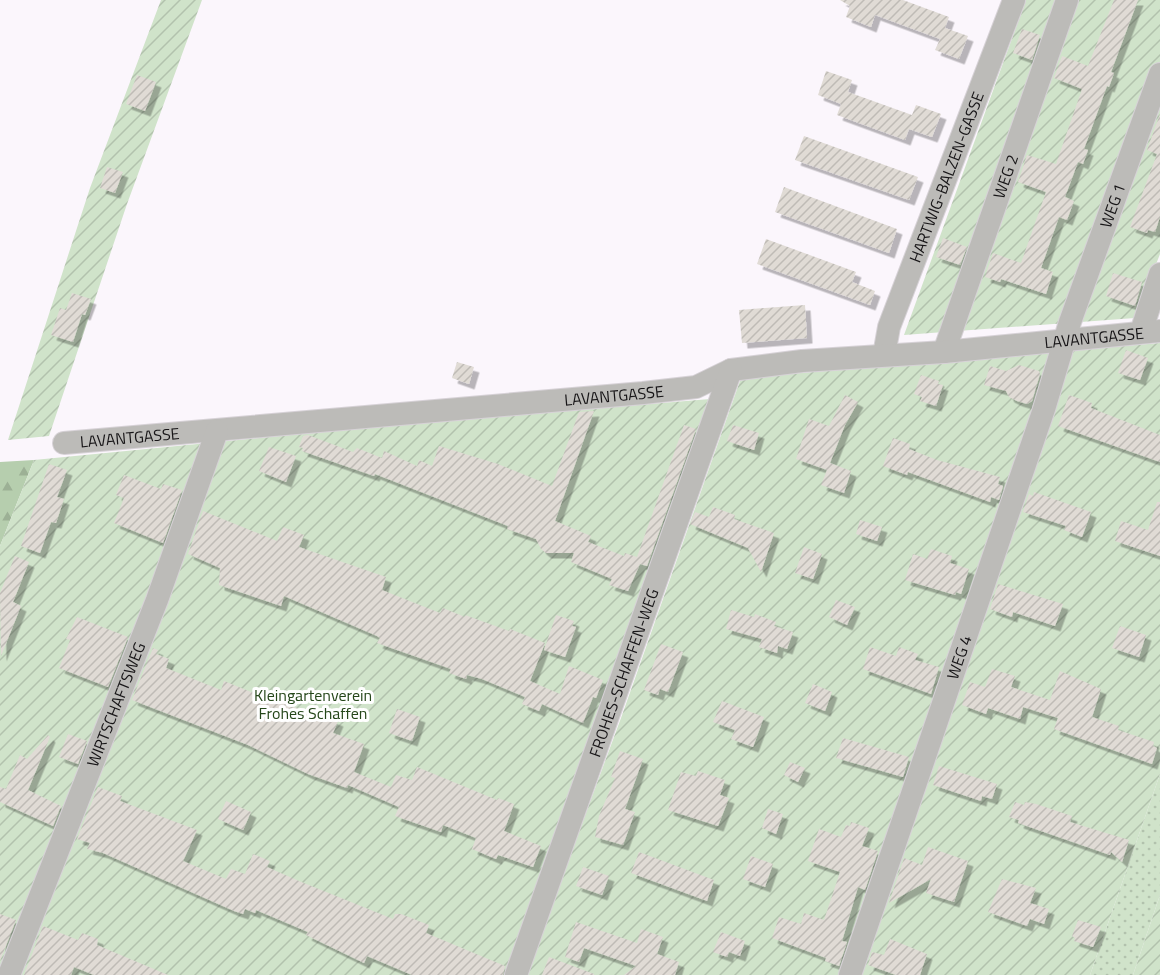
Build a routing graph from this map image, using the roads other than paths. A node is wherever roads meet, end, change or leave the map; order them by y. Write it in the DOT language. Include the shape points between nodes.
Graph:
graph roads {
  1 [pos="1014,0"];
  2 [pos="1067,0"];
  3 [pos="1160,75"];
  4 [pos="1160,274"];
  5 [pos="1150,332"];
  6 [pos="1067,339"];
  7 [pos="944,352"];
  8 [pos="884,356"];
  9 [pos="731,370"];
  10 [pos="217,431"];
  11 [pos="64,443"];
  12 [pos="9,975"];
  13 [pos="516,975"];
  14 [pos="850,975"];
  1 -- 8 [label="street, HARTWIG-BALZEN-GASSE" via="890,327"];
  2 -- 7 [label="street, WEG 2"];
  3 -- 6 [label="street, WEG 1"];
  4 -- 5 [label="street"];
  5 -- 6 [label="street, LAVANTGASSE"];
  6 -- 7 [label="street, LAVANTGASSE"];
  6 -- 14 [label="street, WEG 4"];
  7 -- 8 [label="street, LAVANTGASSE"];
  8 -- 9 [label="street, LAVANTGASSE"];
  9 -- 10 [label="street, LAVANTGASSE" via="696,387"];
  9 -- 13 [label="street, FROHES-SCHAFFEN-WEG"];
  10 -- 11 [label="street, LAVANTGASSE"];
  10 -- 12 [label="street, WIRTSCHAFTSWEG" via="157,600"];
}
